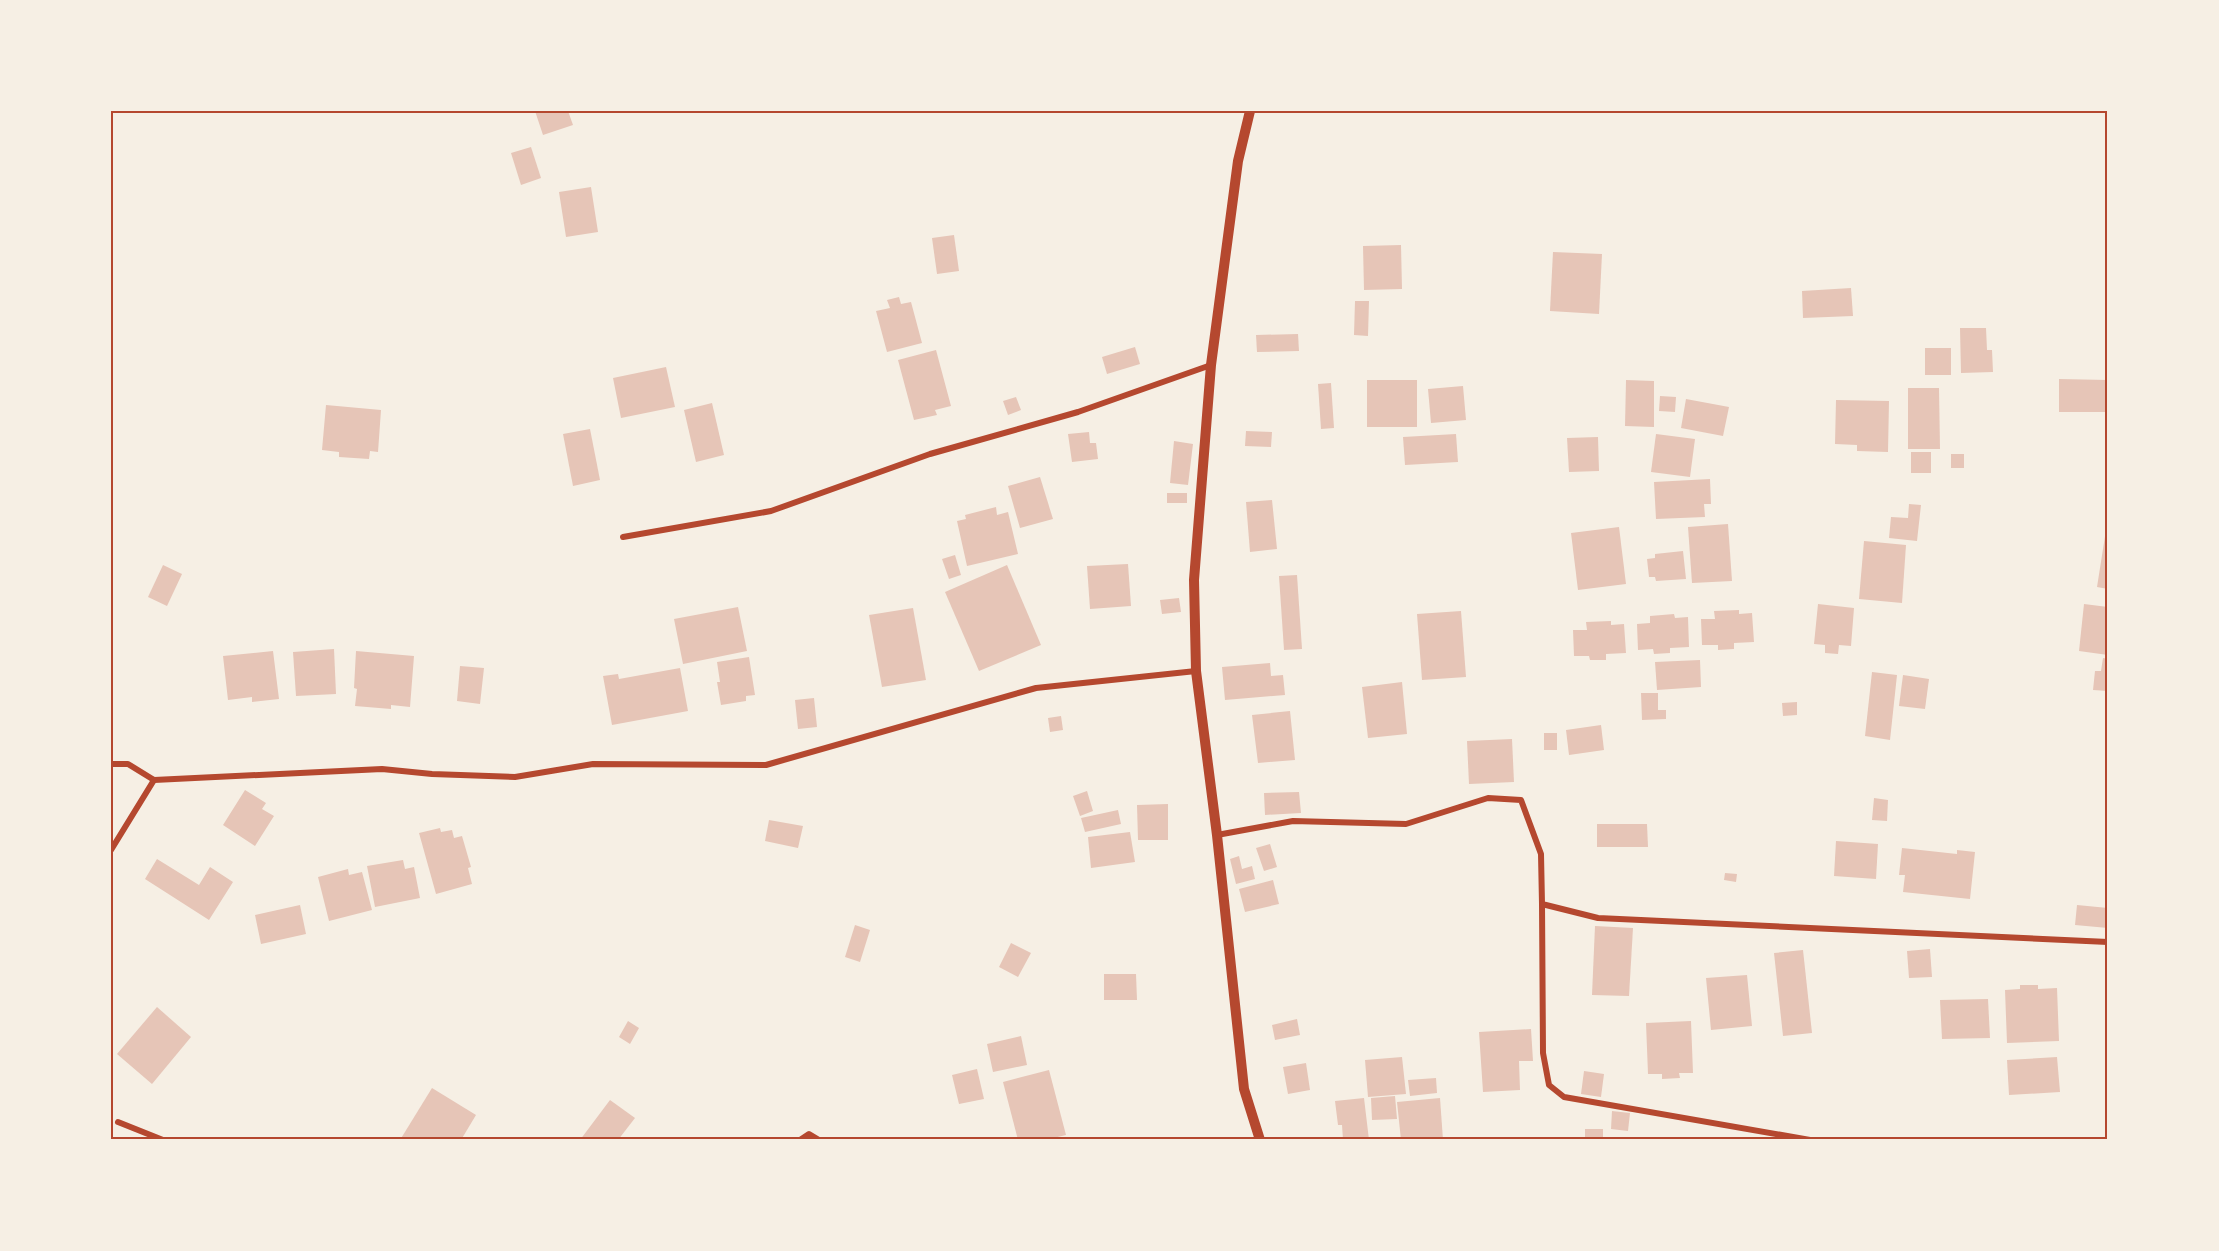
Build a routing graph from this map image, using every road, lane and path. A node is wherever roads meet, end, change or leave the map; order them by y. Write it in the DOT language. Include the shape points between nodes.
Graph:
graph roads {
  1 [pos="1250,111"];
  2 [pos="1211,365"];
  3 [pos="623,537"];
  4 [pos="1196,671"];
  5 [pos="111,764"];
  6 [pos="154,780"];
  7 [pos="1217,836"];
  8 [pos="111,850"];
  9 [pos="1542,904"];
  10 [pos="2108,942"];
  11 [pos="118,1122"];
  12 [pos="163,1140"];
  13 [pos="800,1140"];
  14 [pos="819,1140"];
  15 [pos="1260,1140"];
  16 [pos="1810,1140"];
  1 -- 2 [label="street" via="1238,161"];
  2 -- 3 [label="street" via="1078,412 930,454 771,511"];
  2 -- 4 [label="street" via="1194,580"];
  4 -- 6 [label="street" via="1036,688 766,765 593,764 515,777 382,769"];
  4 -- 7 [label="street"];
  5 -- 6 [label="street" via="128,764"];
  6 -- 8 [label="street"];
  7 -- 9 [label="street" via="1293,821 1406,824 1488,798 1521,800 1541,854"];
  7 -- 15 [label="street" via="1244,1089"];
  9 -- 10 [label="street" via="1598,918"];
  9 -- 16 [label="street" via="1543,1053 1549,1085 1564,1097"];
  11 -- 12 [label="street"];
  13 -- 14 [label="street" via="809,1134"];
}
